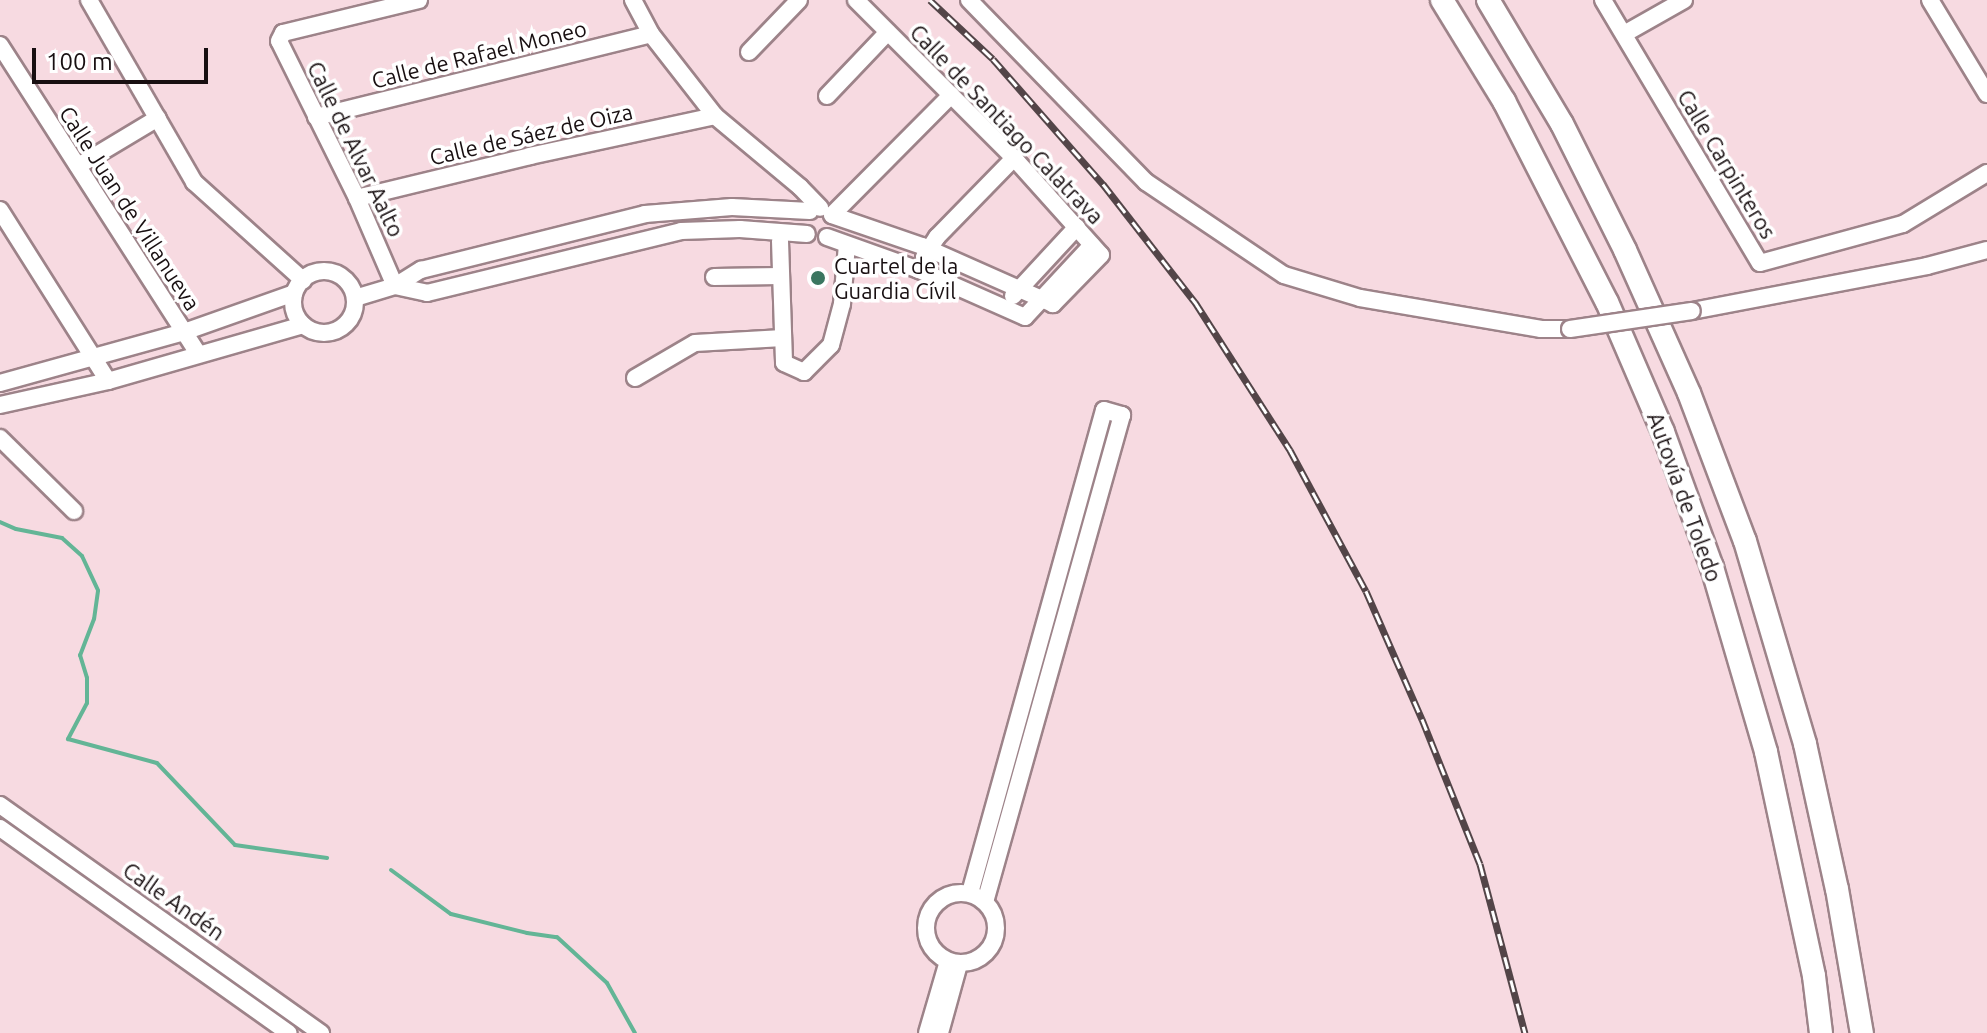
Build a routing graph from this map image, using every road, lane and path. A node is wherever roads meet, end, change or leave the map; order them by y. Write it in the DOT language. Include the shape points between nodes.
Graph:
graph roads {
  1 [pos="89,0"];
  2 [pos="419,0"];
  3 [pos="633,0"];
  4 [pos="799,0"];
  5 [pos="856,0"];
  6 [pos="969,0"];
  7 [pos="1442,0"];
  8 [pos="1488,0"];
  9 [pos="1603,0"];
  10 [pos="1684,0"];
  11 [pos="1930,0"];
  12 [pos="888,32"];
  13 [pos="651,34"];
  14 [pos="1624,34"];
  15 [pos="0,45"];
  16 [pos="749,52"];
  17 [pos="1987,94"];
  18 [pos="951,95"];
  19 [pos="827,96"];
  20 [pos="715,116"];
  21 [pos="316,117"];
  22 [pos="158,118"];
  23 [pos="1014,158"];
  24 [pos="78,166"];
  25 [pos="1987,173"];
  26 [pos="357,198"];
  27 [pos="0,210"];
  28 [pos="821,211"];
  29 [pos="1077,227"];
  30 [pos="807,234"];
  31 [pos="827,237"];
  32 [pos="780,241"];
  33 [pos="847,245"];
  34 [pos="928,249"];
  35 [pos="1987,250"];
  36 [pos="919,270"];
  37 [pos="780,276"];
  38 [pos="714,277"];
  39 [pos="299,286"];
  40 [pos="395,286"];
  41 [pos="1016,290"];
  42 [pos="355,298"];
  43 [pos="1046,302"];
  44 [pos="1006,309"];
  45 [pos="303,325"];
  46 [pos="184,332"];
  47 [pos="783,338"];
  48 [pos="198,354"];
  49 [pos="92,356"];
  50 [pos="635,378"];
  51 [pos="108,381"];
  52 [pos="0,383"];
  53 [pos="0,406"];
  54 [pos="0,438"];
  55 [pos="74,511"];
  56 [pos="0,805"];
  57 [pos="0,828"];
  58 [pos="970,893"];
  59 [pos="985,902"];
  60 [pos="954,962"];
  61 [pos="288,1033"];
  62 [pos="321,1033"];
  63 [pos="927,1033"];
  64 [pos="940,1033"];
  65 [pos="1821,1033"];
  66 [pos="1862,1033"];
  1 -- 22 [label="street"];
  2 -- 21 [label="street, Calle de Alvar Aalto" via="283,33 279,41 284,54"];
  3 -- 13 [label="street"];
  4 -- 16 [label="street"];
  5 -- 12 [label="street, Calle de Santiago Calatrava"];
  6 -- 35 [label="street, bridge" via="1146,182 1284,275 1360,298 1541,329 1570,329 1692,311"];
  7 -- 65 [label="highway, Autovía de Toledo" via="1504,101 1607,302 1663,432 1707,552 1766,752 1809,948"];
  8 -- 66 [label="highway, Autovía de Toledo" via="1562,124 1625,250 1689,393 1745,541 1805,744"];
  9 -- 14 [label="street, Calle Carpinteros"];
  10 -- 14 [label="street"];
  11 -- 17 [label="street"];
  12 -- 18 [label="street, Calle de Santiago Calatrava"];
  12 -- 19 [label="street"];
  13 -- 20 [label="street"];
  13 -- 21 [label="street, Calle de Rafael Moneo"];
  14 -- 25 [label="street, Calle Carpinteros" via="1760,263 1903,224"];
  15 -- 24 [label="street, Calle Juan de Villanueva"];
  18 -- 23 [label="street, Calle de Santiago Calatrava"];
  18 -- 28 [label="street"];
  20 -- 26 [label="street, Calle de Sáez de Oiza"];
  20 -- 28 [label="street"];
  21 -- 26 [label="street, Calle de Alvar Aalto"];
  22 -- 24 [label="street"];
  22 -- 39 [label="street" via="194,182"];
  23 -- 29 [label="street, Calle de Santiago Calatrava"];
  23 -- 34 [label="street"];
  24 -- 46 [label="street, Calle Juan de Villanueva"];
  26 -- 40 [label="street, Calle de Alvar Aalto"];
  27 -- 49 [label="street"];
  28 -- 30 [label="street" via="803,223"];
  28 -- 31 [label="street" via="835,225"];
  28 -- 34 [label="street"];
  28 -- 40 [label="street" via="732,207 645,214 421,270"];
  29 -- 41 [label="street"];
  29 -- 43 [label="street, Calle de Santiago Calatrava" via="1092,245"];
  30 -- 31 [label="street"];
  30 -- 40 [label="street" via="681,231 427,293"];
  31 -- 33 [label="street"];
  32 -- 37 [label="street"];
  33 -- 36 [label="street"];
  33 -- 47 [label="street" via="842,304 831,345 804,372 784,363"];
  34 -- 36 [label="street"];
  34 -- 41 [label="street"];
  36 -- 44 [label="street"];
  37 -- 38 [label="street"];
  37 -- 47 [label="street"];
  39 -- 42 [label="street" via="321,271 332,272 349,283"];
  39 -- 45 [label="street" via="295,315"];
  39 -- 46 [label="street"];
  40 -- 42 [label="street"];
  41 -- 43 [label="street"];
  41 -- 44 [label="street"];
  42 -- 45 [label="street" via="353,316 335,332 323,334"];
  43 -- 44 [label="street" via="1025,317"];
  45 -- 48 [label="street"];
  46 -- 48 [label="street, Calle Juan de Villanueva"];
  46 -- 49 [label="street"];
  47 -- 50 [label="street" via="695,343"];
  48 -- 51 [label="street"];
  49 -- 51 [label="street"];
  49 -- 52 [label="street"];
  51 -- 53 [label="street"];
  54 -- 55 [label="street"];
  56 -- 62 [label="street, Calle Andén"];
  57 -- 61 [label="street, Calle Andén"];
  58 -- 59 [label="street"];
  58 -- 59 [label="street" via="1104,410 1122,415"];
  58 -- 60 [label="street" via="947,895 926,922 930,946"];
  59 -- 60 [label="street" via="994,916 995,939 981,957"];
  60 -- 63 [label="street"];
  60 -- 64 [label="street"];
}
